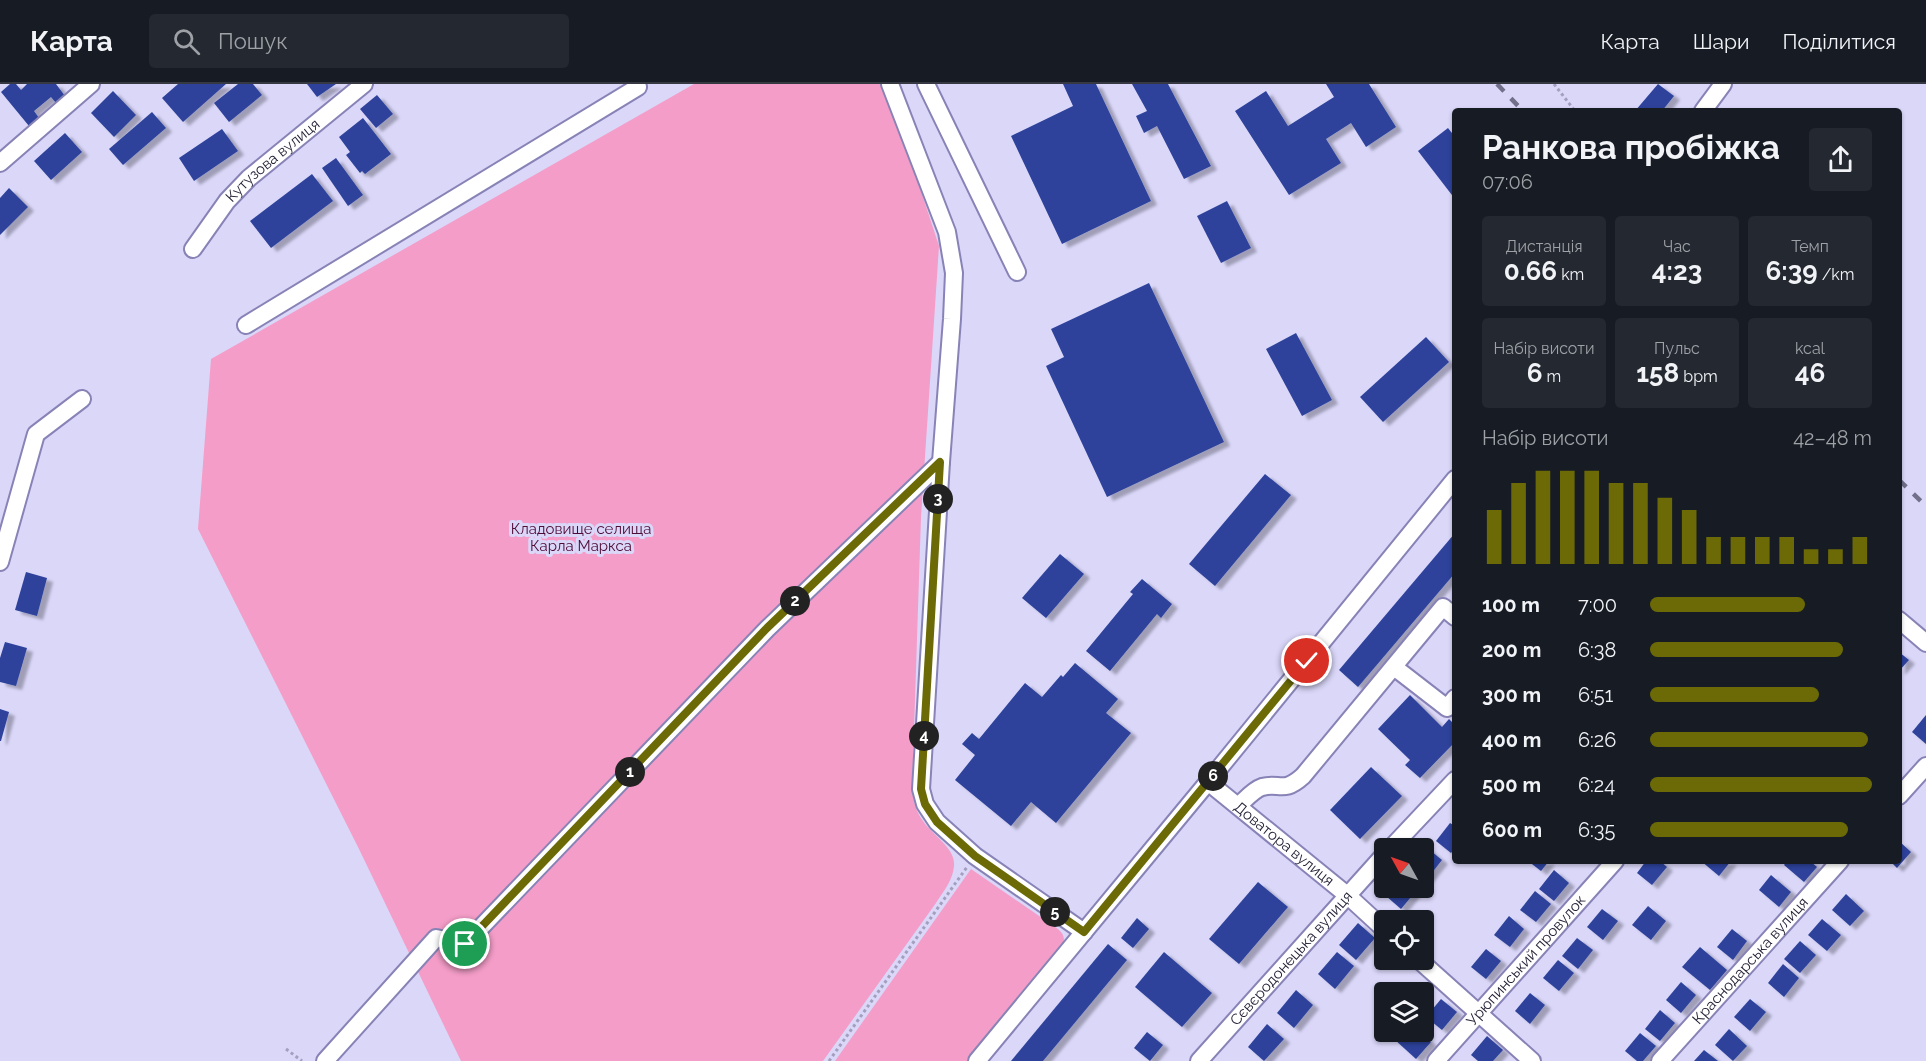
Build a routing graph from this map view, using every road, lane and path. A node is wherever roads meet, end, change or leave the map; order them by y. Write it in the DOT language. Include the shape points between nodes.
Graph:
graph roads {
  1 [pos="92,84"];
  2 [pos="364,84"];
  3 [pos="890,84"];
  4 [pos="926,84"];
  5 [pos="1554,84"];
  6 [pos="1722,84"];
  7 [pos="639,85"];
  8 [pos="1573,108"];
  9 [pos="1705,108"];
  10 [pos="0,163"];
  11 [pos="193,249"];
  12 [pos="1017,272"];
  13 [pos="246,326"];
  14 [pos="82,399"];
  15 [pos="940,462"];
  16 [pos="1452,483"];
  17 [pos="0,562"];
  18 [pos="1452,615"];
  19 [pos="1902,624"];
  20 [pos="1926,644"];
  21 [pos="1394,667"];
  22 [pos="1452,702"];
  23 [pos="1926,766"];
  24 [pos="1208,782"];
  25 [pos="1452,783"];
  26 [pos="1902,793"];
  27 [pos="1238,806"];
  28 [pos="1400,838"];
  29 [pos="975,856"];
  30 [pos="1612,864"];
  31 [pos="1837,864"];
  32 [pos="1374,866"];
  33 [pos="1347,895"];
  34 [pos="1374,920"];
  35 [pos="1084,932"];
  36 [pos="1430,970"];
  37 [pos="1478,1013"];
  38 [pos="286,1049"];
  39 [pos="302,1061"];
  40 [pos="325,1061"];
  41 [pos="829,1061"];
  42 [pos="977,1061"];
  43 [pos="1199,1061"];
  44 [pos="1436,1061"];
  45 [pos="1532,1061"];
  46 [pos="1660,1061"];
  1 -- 10 [label="street"];
  2 -- 11 [label="street, Кутузова вулиця" via="249,178 227,201"];
  3 -- 15 [label="street" via="947,232 954,273"];
  4 -- 12 [label="street"];
  5 -- 8 [label="path"];
  6 -- 9 [label="street"];
  7 -- 13 [label="street"];
  14 -- 17 [label="street" via="36,434"];
  15 -- 29 [label="street" via="921,789 937,822"];
  15 -- 40 [label="street" via="767,628 465,944 436,938"];
  16 -- 24 [label="street"];
  18 -- 21 [label="street" via="1443,608"];
  19 -- 20 [label="street"];
  21 -- 22 [label="street" via="1447,708"];
  21 -- 27 [label="street" via="1303,776 1283,787 1262,787"];
  23 -- 26 [label="street"];
  24 -- 27 [label="street, Доватора вулиця"];
  24 -- 35 [label="street"];
  25 -- 28 [label="street"];
  27 -- 33 [label="street, Доватора вулиця"];
  29 -- 35 [label="street"];
  29 -- 41 [label="path"];
  30 -- 37 [label="street, Урюпинський провулок"];
  31 -- 46 [label="street, Краснодарська вулиця"];
  32 -- 33 [label="street, Сєвєродонецька вулиця"];
  33 -- 34 [label="street, Доватора вулиця"];
  33 -- 43 [label="street, Сєвєродонецька вулиця"];
  35 -- 42 [label="street"];
  36 -- 37 [label="street"];
  37 -- 44 [label="street, Урюпинський провулок"];
  37 -- 45 [label="street"];
  38 -- 39 [label="path"];
}
